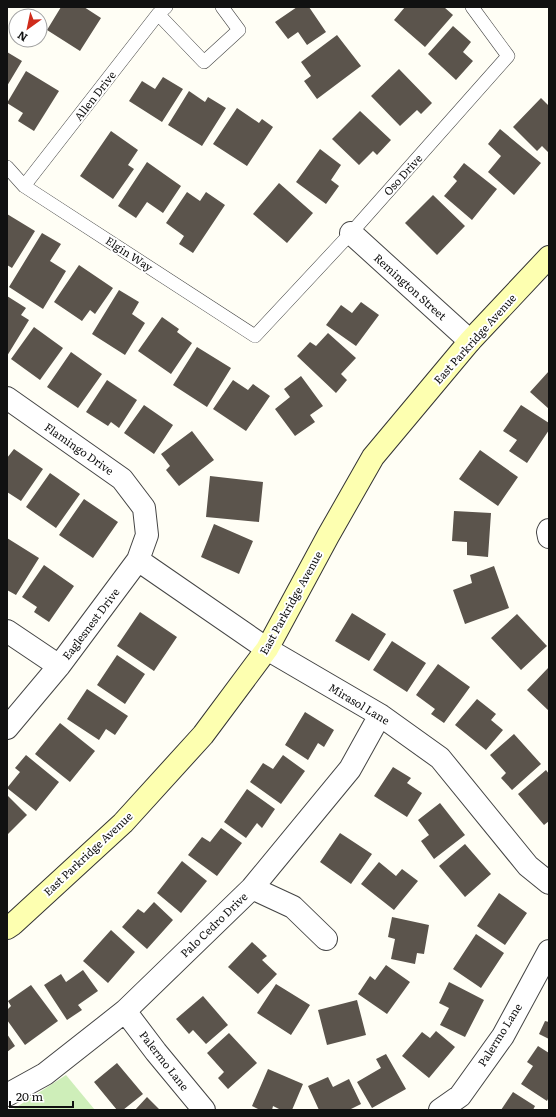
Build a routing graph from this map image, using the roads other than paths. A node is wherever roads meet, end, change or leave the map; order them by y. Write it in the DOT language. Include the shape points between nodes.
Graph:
graph roads {
  1 [pos="222,7"];
  2 [pos="472,7"];
  3 [pos="162,11"];
  4 [pos="7,167"];
  5 [pos="24,186"];
  6 [pos="351,233"];
  7 [pos="549,257"];
  8 [pos="255,336"];
  9 [pos="470,341"];
  10 [pos="7,398"];
  11 [pos="144,508"];
  12 [pos="138,560"];
  13 [pos="7,631"];
  14 [pos="267,649"];
  15 [pos="59,666"];
  16 [pos="380,715"];
  17 [pos="7,728"];
  18 [pos="549,883"];
  19 [pos="252,888"];
  20 [pos="7,928"];
  21 [pos="326,939"];
  22 [pos="549,951"];
  23 [pos="125,1011"];
  24 [pos="7,1095"];
  25 [pos="204,1110"];
  26 [pos="440,1110"];
  1 -- 3 [label="lane" via="239,30 204,62"];
  2 -- 6 [label="lane, Oso Drive" via="508,56"];
  3 -- 5 [label="lane, Allen Drive"];
  4 -- 5 [label="lane, Elgin Way"];
  5 -- 8 [label="lane, Elgin Way"];
  6 -- 8 [label="lane, Oso Drive"];
  6 -- 9 [label="street, Remington Street"];
  7 -- 9 [label="main road, East Parkridge Avenue"];
  9 -- 14 [label="main road, East Parkridge Avenue" via="373,457"];
  10 -- 11 [label="street, Flamingo Drive" via="122,479"];
  11 -- 12 [label="street, Eaglesnest Drive" via="147,535"];
  12 -- 14 [label="street, Mirasol Lane"];
  12 -- 15 [label="street, Eaglesnest Drive"];
  13 -- 15 [label="street"];
  14 -- 16 [label="street, Mirasol Lane"];
  14 -- 20 [label="main road, East Parkridge Avenue" via="203,735 123,823"];
  15 -- 17 [label="street, Eaglesnest Drive"];
  16 -- 18 [label="street, Mirasol Lane" via="440,758 528,866"];
  16 -- 19 [label="street, Palo Cedro Drive" via="350,769"];
  19 -- 21 [label="street" via="294,907"];
  19 -- 23 [label="street, Palo Cedro Drive"];
  22 -- 26 [label="street, Palermo Lane" via="503,1036 460,1096"];
  23 -- 24 [label="street, Palo Cedro Drive" via="45,1074"];
  23 -- 25 [label="street, Palermo Lane"];
}
